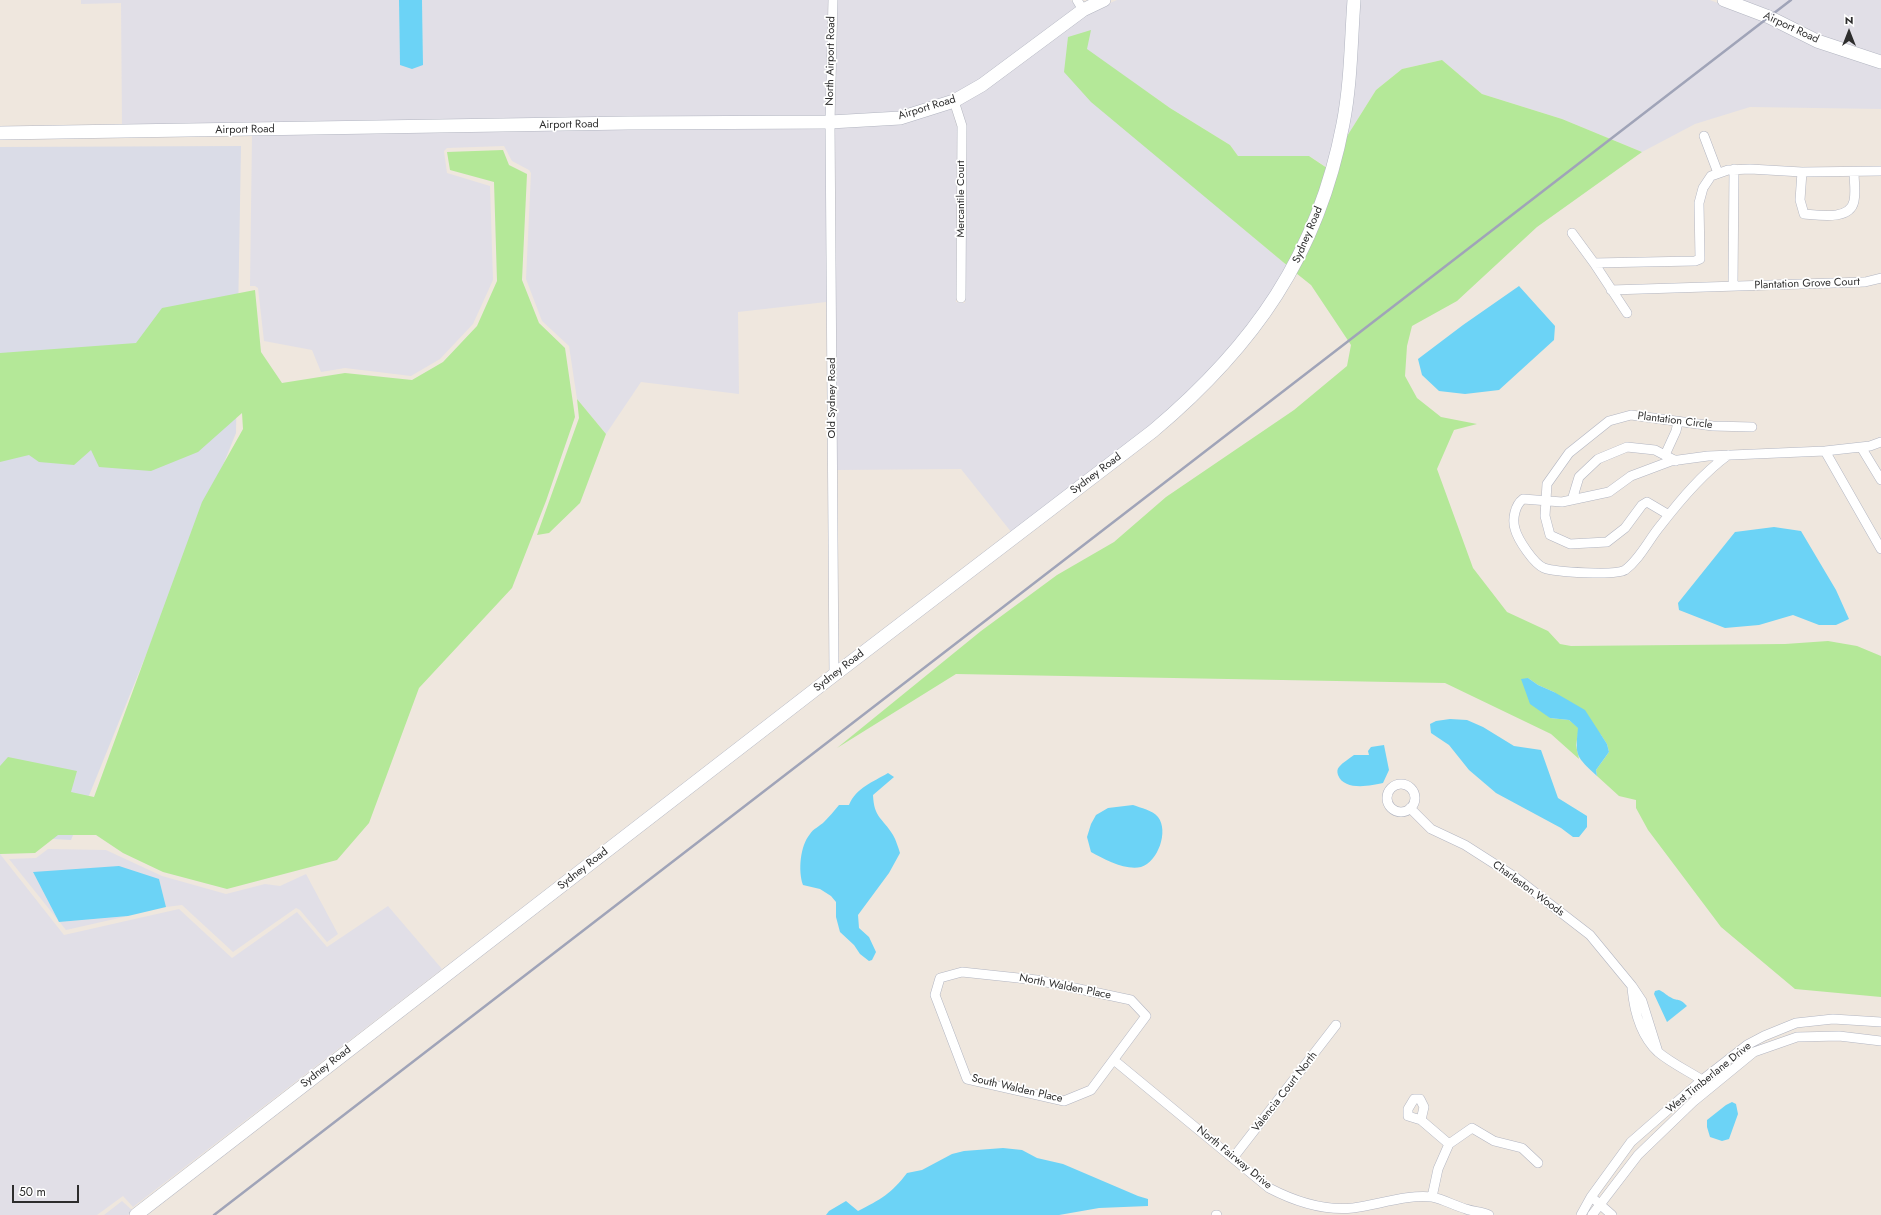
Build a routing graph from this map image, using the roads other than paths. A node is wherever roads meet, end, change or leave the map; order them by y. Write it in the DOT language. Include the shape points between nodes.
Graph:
graph roads {
  1 [pos="833,0"];
  2 [pos="1104,0"];
  3 [pos="1354,0"];
  4 [pos="1724,0"];
  5 [pos="1080,5"];
  6 [pos="1881,62"];
  7 [pos="954,101"];
  8 [pos="830,122"];
  9 [pos="0,133"];
  10 [pos="1704,136"];
  11 [pos="1734,169"];
  12 [pos="1881,171"];
  13 [pos="1802,172"];
  14 [pos="1854,172"];
  15 [pos="1718,173"];
  16 [pos="1572,234"];
  17 [pos="1594,263"];
  18 [pos="1881,278"];
  19 [pos="1733,286"];
  20 [pos="1611,290"];
  21 [pos="961,298"];
  22 [pos="1627,313"];
  23 [pos="1678,422"];
  24 [pos="1752,427"];
  25 [pos="1881,442"];
  26 [pos="1861,447"];
  27 [pos="1825,452"];
  28 [pos="1665,455"];
  29 [pos="1728,455"];
  30 [pos="1676,460"];
  31 [pos="1881,480"];
  32 [pos="1572,500"];
  33 [pos="1545,501"];
  34 [pos="1669,515"];
  35 [pos="1881,549"];
  36 [pos="834,675"];
  37 [pos="1410,808"];
  38 [pos="935,995"];
  39 [pos="1881,1022"];
  40 [pos="1336,1026"];
  41 [pos="1881,1041"];
  42 [pos="1115,1060"];
  43 [pos="1702,1080"];
  44 [pos="1421,1120"];
  45 [pos="1449,1144"];
  46 [pos="1233,1158"];
  47 [pos="1538,1163"];
  48 [pos="1432,1197"];
  49 [pos="1591,1197"];
  50 [pos="1600,1204"];
  51 [pos="1315,1206"];
  52 [pos="1468,1212"];
  53 [pos="136,1215"];
  54 [pos="1313,1215"];
  55 [pos="1489,1215"];
  56 [pos="1581,1215"];
  57 [pos="1592,1215"];
  58 [pos="1612,1215"];
  1 -- 8 [label="street, North Airport Road"];
  2 -- 5 [label="street, Airport Road"];
  3 -- 36 [label="street, Sydney Road" via="1343,122 1332,172 1314,224 1293,269 1260,318 1232,354 1198,390 1153,431"];
  4 -- 6 [label="street, Airport Road" via="1769,17 1816,41"];
  5 -- 7 [label="street, Airport Road" via="982,85"];
  7 -- 8 [label="street, Airport Road" via="900,118"];
  7 -- 21 [label="street, Mercantile Court" via="962,126"];
  8 -- 9 [label="street, Airport Road"];
  8 -- 36 [label="street, Old Sydney Road"];
  10 -- 15 [label="street"];
  11 -- 13 [label="street"];
  11 -- 15 [label="street"];
  11 -- 19 [label="street"];
  12 -- 14 [label="street"];
  13 -- 14 [label="street"];
  13 -- 14 [label="street" via="1800,200 1804,214 1831,216 1846,212 1854,202"];
  15 -- 17 [label="street" via="1711,176 1703,188 1699,203 1700,259"];
  16 -- 17 [label="street"];
  17 -- 20 [label="street"];
  18 -- 19 [label="street, Plantation Grove Court" via="1865,282"];
  19 -- 20 [label="street, Plantation Grove Court"];
  20 -- 22 [label="street"];
  23 -- 24 [label="street, Plantation Circle"];
  23 -- 28 [label="street"];
  23 -- 33 [label="street, Plantation Circle" via="1631,415 1610,421 1569,453 1547,484"];
  25 -- 26 [label="street"];
  26 -- 27 [label="street"];
  26 -- 31 [label="street"];
  27 -- 29 [label="street"];
  27 -- 35 [label="street"];
  28 -- 30 [label="street"];
  28 -- 32 [label="street" via="1655,450 1627,447 1598,460 1579,477"];
  29 -- 30 [label="street"];
  29 -- 34 [label="street" via="1709,469"];
  30 -- 32 [label="street" via="1631,476 1609,492"];
  32 -- 33 [label="street"];
  33 -- 34 [label="street, Plantation Circle" via="1545,516 1550,536 1570,544 1607,542 1625,528 1646,502"];
  33 -- 34 [label="street" via="1523,499 1518,503 1515,529 1529,555 1543,568 1574,572 1624,571"];
  36 -- 53 [label="street, Sydney Road"];
  37 -- 43 [label="street, Charleston Woods" via="1431,829 1465,845 1515,877 1590,935 1642,1001 1658,1052"];
  38 -- 42 [label="street, South Walden Place" via="967,1079 1064,1101 1091,1090"];
  38 -- 42 [label="street, North Walden Place" via="940,978 962,972 1037,980 1131,1000 1146,1016"];
  39 -- 43 [label="street, West Timberlane Drive" via="1833,1018 1796,1022 1747,1045"];
  40 -- 46 [label="street, Valencia Court North"];
  41 -- 50 [label="street, West Timberlane Drive" via="1839,1036 1797,1038 1754,1052 1693,1102 1638,1156"];
  42 -- 46 [label="street, North Fairway Drive"];
  43 -- 49 [label="street, West Timberlane Drive" via="1631,1142"];
  44 -- 45 [label="street"];
  45 -- 47 [label="street" via="1472,1128 1494,1141 1522,1148"];
  45 -- 48 [label="street" via="1438,1169"];
  46 -- 51 [label="street, North Fairway Drive" via="1269,1188 1293,1200"];
  48 -- 51 [label="street, North Fairway Drive" via="1397,1199 1352,1208"];
  48 -- 52 [label="street, North Fairway Drive"];
  49 -- 50 [label="street"];
  49 -- 56 [label="street, West Timberlane Drive"];
  50 -- 57 [label="street, West Timberlane Drive"];
  50 -- 58 [label="street"];
  51 -- 54 [label="street"];
  52 -- 55 [label="street, North Fairway Drive" via="1481,1211"];
}
